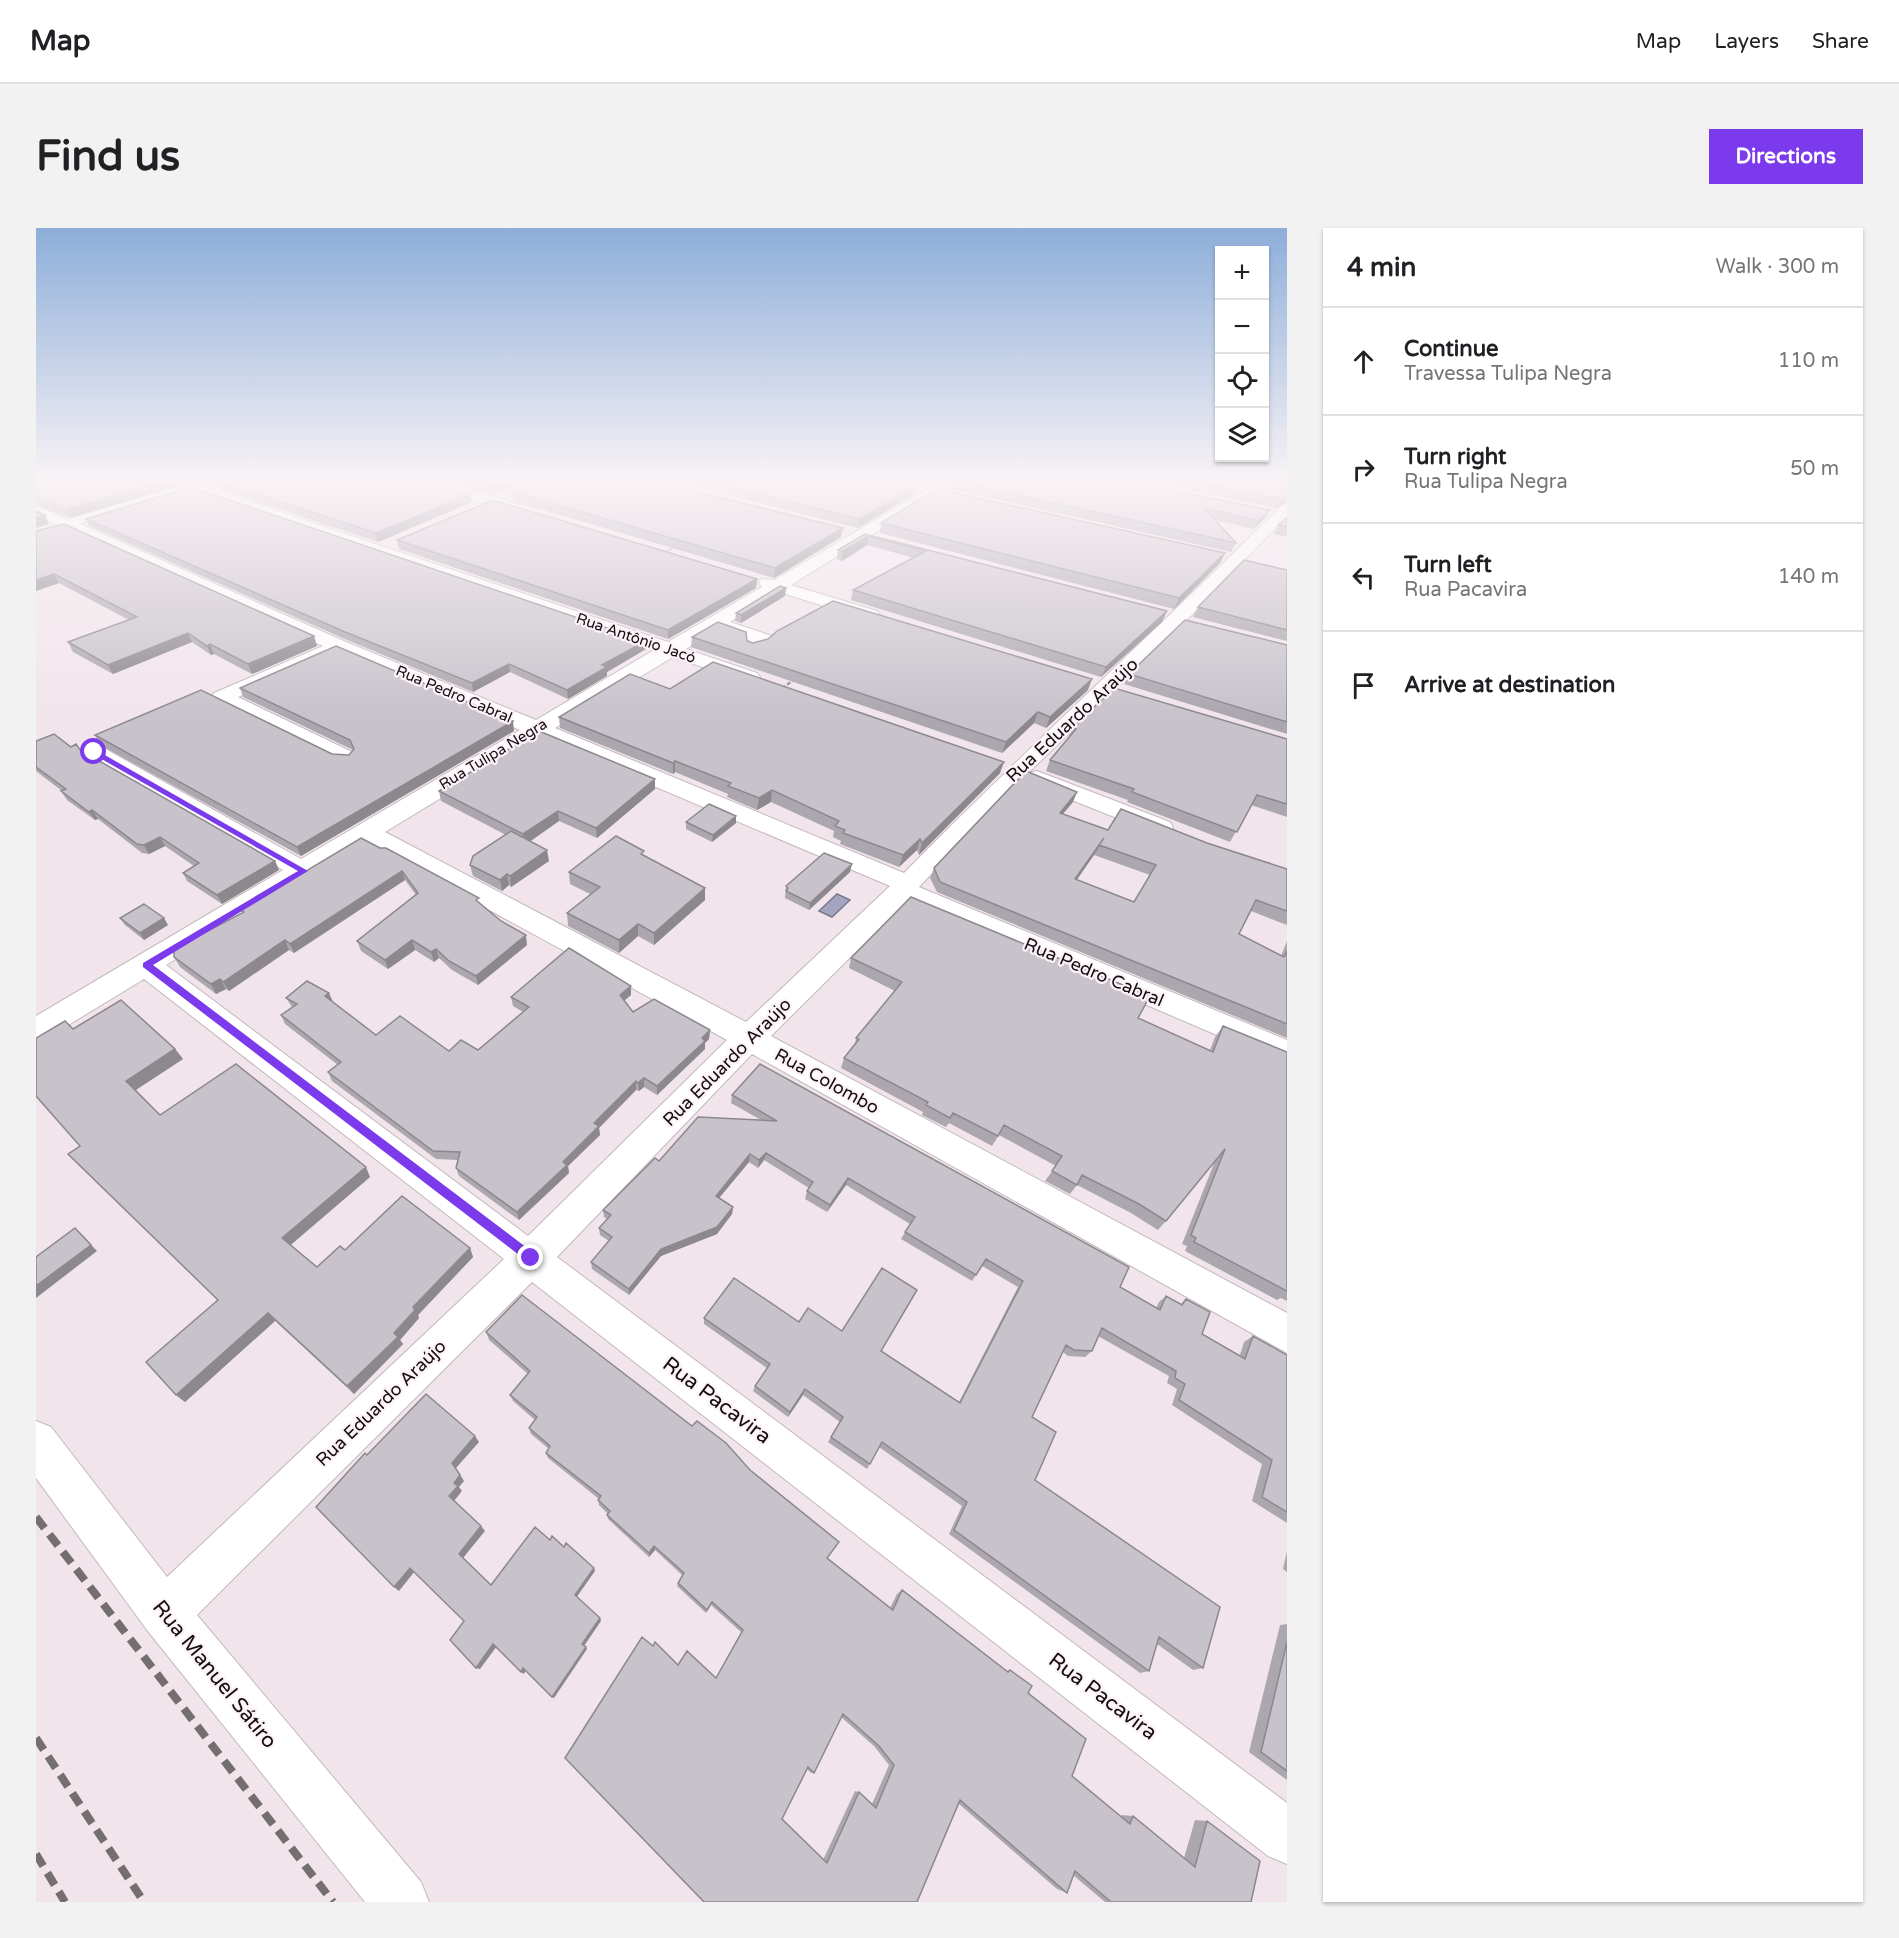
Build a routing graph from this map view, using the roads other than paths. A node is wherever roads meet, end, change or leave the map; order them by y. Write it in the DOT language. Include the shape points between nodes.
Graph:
graph roads {
  1 [pos="147,559"];
  2 [pos="408,559"];
  3 [pos="822,559"];
  4 [pos="1228,559"];
  5 [pos="1246,559"];
  6 [pos="1243,563"];
  7 [pos="746,576"];
  8 [pos="778,586"];
  9 [pos="891,621"];
  10 [pos="715,623"];
  11 [pos="339,646"];
  12 [pos="755,646"];
  13 [pos="670,650"];
  14 [pos="791,682"];
  15 [pos="536,728"];
  16 [pos="94,752"];
  17 [pos="344,757"];
  18 [pos="992,760"];
  19 [pos="1018,770"];
  20 [pos="366,832"];
  21 [pos="1178,834"];
  22 [pos="304,871"];
  23 [pos="905,887"];
  24 [pos="146,965"];
  25 [pos="36,1030"];
  26 [pos="749,1038"];
  27 [pos="1287,1053"];
  28 [pos="531,1258"];
  29 [pos="1287,1334"];
  30 [pos="36,1442"];
  31 [pos="164,1613"];
  32 [pos="1287,1837"];
  33 [pos="401,1902"];
  1 -- 11 [label="street, Rua Pedro Cabral"];
  2 -- 13 [label="street, Rua Antônio Jacó"];
  3 -- 8 [label="street, Rua Tulipa Negra"];
  4 -- 6 [label="street"];
  5 -- 6 [label="street, Rua Eduardo Araújo"];
  6 -- 19 [label="street, Rua Eduardo Araújo"];
  7 -- 8 [label="street"];
  8 -- 9 [label="street"];
  8 -- 10 [label="street, Rua Tulipa Negra"];
  10 -- 12 [label="street" via="765,640"];
  10 -- 13 [label="street, Rua Tulipa Negra"];
  11 -- 15 [label="street, Rua Pedro Cabral"];
  11 -- 17 [label="street" via="221,697"];
  13 -- 14 [label="street, Rua Antônio Jacó"];
  13 -- 15 [label="street, Rua Tulipa Negra"];
  15 -- 20 [label="street, Rua Tulipa Negra"];
  15 -- 23 [label="street, Rua Pedro Cabral"];
  16 -- 22 [label="street"];
  18 -- 19 [label="street"];
  19 -- 21 [label="street"];
  19 -- 23 [label="street, Rua Eduardo Araújo"];
  20 -- 22 [label="street, Rua Tulipa Negra"];
  20 -- 26 [label="street, Rua Colombo"];
  22 -- 24 [label="street, Rua Tulipa Negra"];
  23 -- 26 [label="street, Rua Eduardo Araújo"];
  23 -- 27 [label="street, Rua Pedro Cabral"];
  24 -- 25 [label="street, Rua Tulipa Negra"];
  24 -- 28 [label="street, Rua Pacavira"];
  26 -- 28 [label="street, Rua Eduardo Araújo"];
  26 -- 29 [label="street, Rua Colombo"];
  28 -- 31 [label="street, Rua Eduardo Araújo"];
  28 -- 32 [label="street, Rua Pacavira"];
  30 -- 31 [label="street, Rua Manuel Sátiro"];
  31 -- 33 [label="street, Rua Manuel Sátiro"];
}
